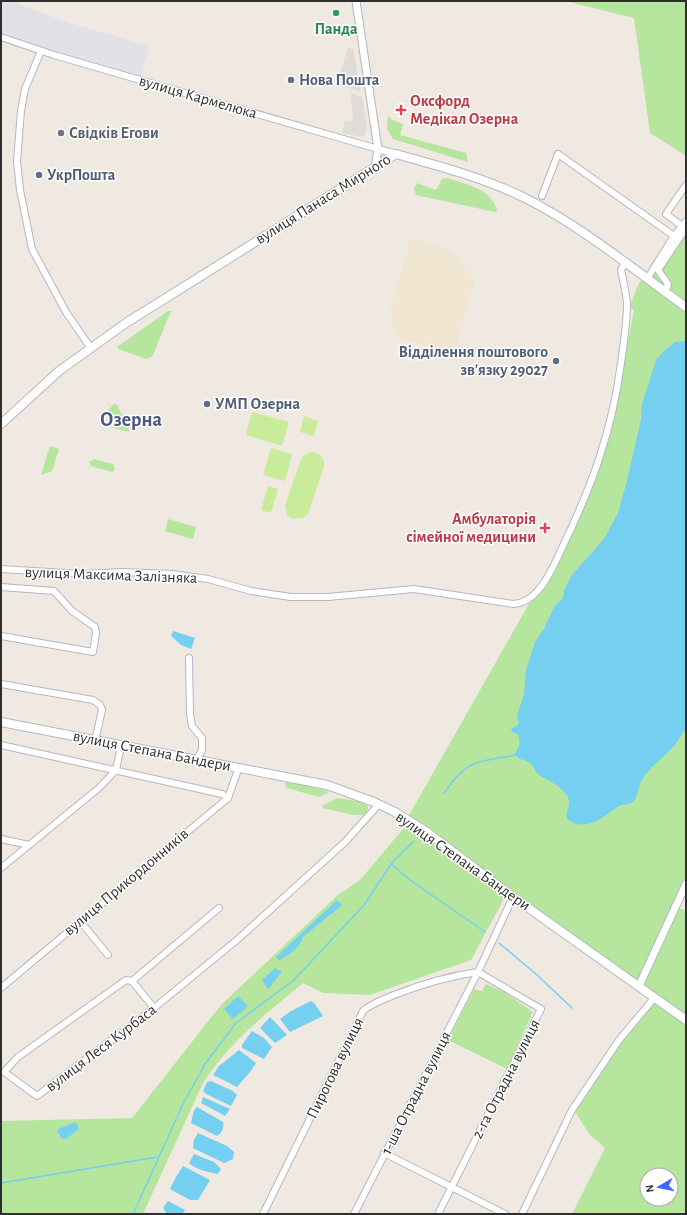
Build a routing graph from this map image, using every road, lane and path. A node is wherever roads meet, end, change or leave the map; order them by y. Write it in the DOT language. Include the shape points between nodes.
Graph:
graph roads {
  1 [pos="356,1"];
  2 [pos="1,37"];
  3 [pos="41,51"];
  4 [pos="378,149"];
  5 [pos="396,154"];
  6 [pos="375,167"];
  7 [pos="686,185"];
  8 [pos="542,196"];
  9 [pos="685,225"];
  10 [pos="674,236"];
  11 [pos="625,263"];
  12 [pos="647,279"];
  13 [pos="665,292"];
  14 [pos="686,307"];
  15 [pos="90,347"];
  16 [pos="1,424"];
  17 [pos="1,569"];
  18 [pos="1,587"];
  19 [pos="1,636"];
  20 [pos="190,658"];
  21 [pos="1,684"];
  22 [pos="1,722"];
  23 [pos="95,741"];
  24 [pos="1,745"];
  25 [pos="121,746"];
  26 [pos="197,759"];
  27 [pos="239,767"];
  28 [pos="116,770"];
  29 [pos="228,798"];
  30 [pos="379,804"];
  31 [pos="1,839"];
  32 [pos="29,845"];
  33 [pos="1,868"];
  34 [pos="686,884"];
  35 [pos="513,897"];
  36 [pos="219,908"];
  37 [pos="80,921"];
  38 [pos="108,955"];
  39 [pos="478,972"];
  40 [pos="132,981"];
  41 [pos="639,986"];
  42 [pos="1,988"];
  43 [pos="655,997"];
  44 [pos="154,1008"];
  45 [pos="686,1020"];
  46 [pos="384,1153"];
  47 [pos="452,1186"];
  48 [pos="263,1214"];
  49 [pos="354,1214"];
  50 [pos="438,1214"];
  51 [pos="505,1214"];
  52 [pos="522,1214"];
  1 -- 4 [label="street"];
  2 -- 3 [label="street, вулиця Кармелюка"];
  3 -- 4 [label="street, вулиця Кармелюка"];
  3 -- 15 [label="street" via="25,89 21,110 17,161 20,190 32,249 66,312"];
  4 -- 5 [label="street, вулиця Кармелюка"];
  4 -- 6 [label="street"];
  5 -- 6 [label="main road, вулиця Панаса Мирного"];
  5 -- 11 [label="main road, вулиця Панаса Мирного" via="480,179 524,198 561,219"];
  6 -- 15 [label="main road, вулиця Панаса Мирного" via="146,309"];
  7 -- 9 [label="street" via="666,214"];
  8 -- 10 [label="street" via="558,154"];
  9 -- 10 [label="street"];
  9 -- 13 [label="street" via="658,270 668,284"];
  10 -- 12 [label="street"];
  11 -- 12 [label="main road, вулиця Панаса Мирного"];
  11 -- 17 [label="street, вулиця Максима Залізняка" via="621,270 627,301 624,344 610,428 575,522 543,583 527,601 513,604 414,590 328,597 290,597 251,591 208,578 172,574 82,574"];
  12 -- 13 [label="main road, вулиця Панаса Мирного"];
  13 -- 14 [label="main road, вулиця Панаса Мирного"];
  15 -- 16 [label="main road, вулиця Панаса Мирного"];
  18 -- 19 [label="street, вулиця Максима Залізняка" via="54,591 72,611 95,627 96,633 93,652"];
  20 -- 26 [label="street" via="190,714 192,726 202,738 202,750"];
  21 -- 23 [label="street" via="93,700 102,710"];
  22 -- 23 [label="main road, вулиця Степана Бандери"];
  23 -- 25 [label="main road, вулиця Степана Бандери"];
  24 -- 28 [label="street"];
  25 -- 26 [label="main road, вулиця Степана Бандери"];
  25 -- 28 [label="street"];
  26 -- 27 [label="main road, вулиця Степана Бандери"];
  27 -- 29 [label="street"];
  27 -- 30 [label="main road, вулиця Степана Бандери" via="327,785"];
  28 -- 29 [label="street" via="222,794"];
  28 -- 32 [label="street" via="99,788"];
  29 -- 37 [label="street, вулиця Прикордонників"];
  30 -- 35 [label="main road, вулиця Степана Бандери" via="427,832"];
  30 -- 44 [label="street, вулиця Леся Курбаса" via="345,842 237,940"];
  31 -- 32 [label="street"];
  32 -- 33 [label="street"];
  34 -- 41 [label="street"];
  35 -- 39 [label="street, 1-ша Отрадна вулиця"];
  35 -- 41 [label="main road, вулиця Степана Бандери"];
  36 -- 40 [label="street, вулиця Леся Курбаса"];
  37 -- 38 [label="street"];
  37 -- 42 [label="street, вулиця Прикордонників"];
  39 -- 46 [label="street, 1-ша Отрадна вулиця"];
  39 -- 47 [label="street, 2-га Отрадна вулиця" via="541,1009"];
  39 -- 48 [label="street, Пирогова вулиця" via="446,977 418,986 370,1005 363,1011"];
  40 -- 44 [label="street"];
  40 -- 44 [label="street, вулиця Леся Курбаса" via="126,980 18,1057 4,1072 37,1096"];
  41 -- 43 [label="main road, вулиця Степана Бандери"];
  43 -- 45 [label="main road, вулиця Степана Бандери"];
  43 -- 52 [label="street" via="619,1040 572,1110"];
  46 -- 47 [label="street"];
  46 -- 49 [label="street, 1-ша Отрадна вулиця"];
  47 -- 50 [label="street, 2-га Отрадна вулиця"];
  47 -- 51 [label="street"];
}
